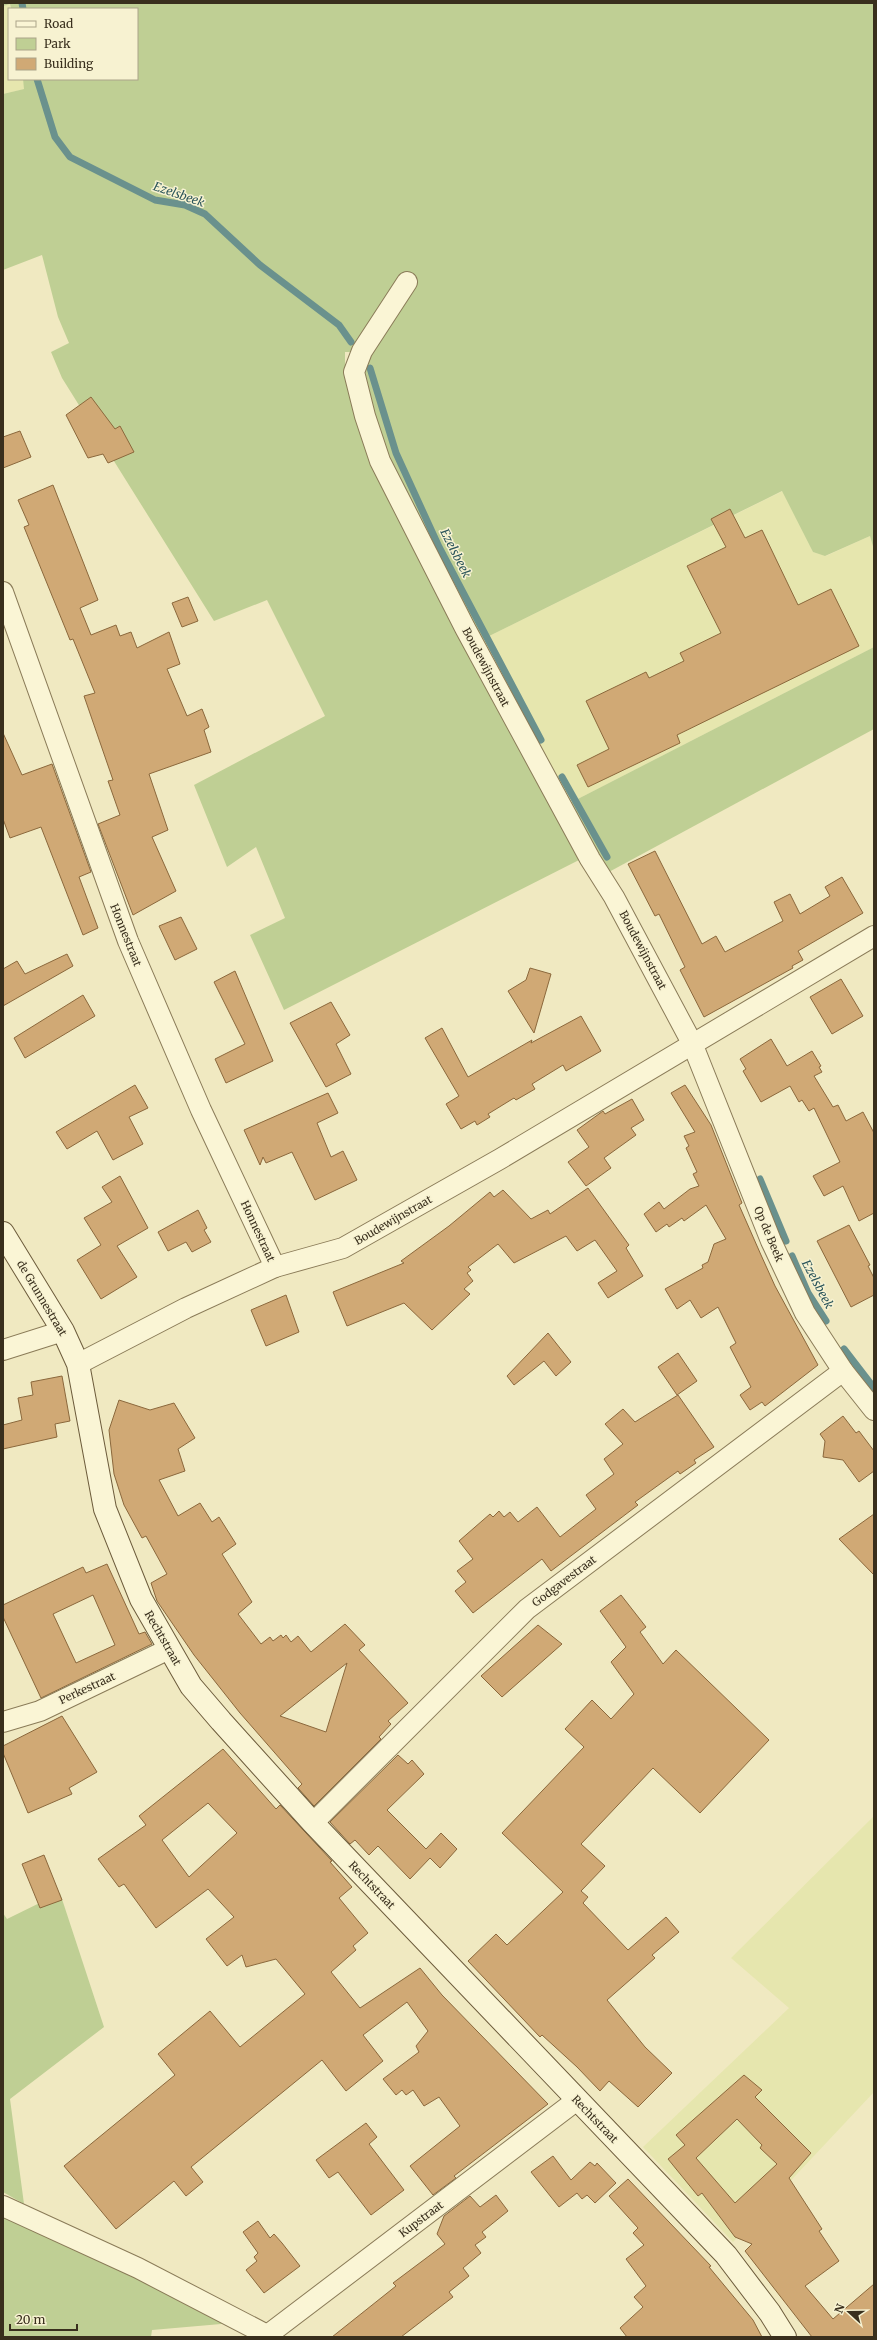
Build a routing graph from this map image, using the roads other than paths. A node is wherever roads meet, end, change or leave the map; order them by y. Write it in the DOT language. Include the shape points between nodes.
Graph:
graph roads {
  1 [pos="407,282"];
  2 [pos="3,592"];
  3 [pos="874,936"];
  4 [pos="692,1043"];
  5 [pos="3,1233"];
  6 [pos="275,1267"];
  7 [pos="63,1331"];
  8 [pos="3,1350"];
  9 [pos="78,1364"];
  10 [pos="843,1371"];
  11 [pos="874,1410"];
  12 [pos="168,1649"];
  13 [pos="3,1722"];
  14 [pos="313,1824"];
  15 [pos="577,2100"];
  16 [pos="3,2206"];
  17 [pos="266,2336"];
  18 [pos="785,2337"];
  1 -- 4 [label="street, Boudewijnstraat" via="362,351 354,372 380,461 465,628"];
  2 -- 6 [label="street, Honnestraat" via="128,941 202,1110"];
  3 -- 4 [label="street, Boudewijnstraat"];
  4 -- 6 [label="street, Boudewijnstraat" via="500,1159 343,1248"];
  4 -- 10 [label="street, Op de Beek" via="774,1248 805,1313"];
  5 -- 7 [label="street, de Grunnestraat"];
  6 -- 9 [label="street, Boudewijnstraat" via="186,1308"];
  7 -- 8 [label="street"];
  7 -- 9 [label="street, de Grunnestraat"];
  9 -- 12 [label="street, Rechtstraat" via="105,1509 141,1599"];
  10 -- 11 [label="street, Op de Beek"];
  10 -- 14 [label="street, Godgavestraat" via="527,1609"];
  12 -- 13 [label="street, Perkestraat" via="40,1710"];
  12 -- 14 [label="street, Rechtstraat" via="191,1686"];
  14 -- 15 [label="street, Rechtstraat"];
  15 -- 17 [label="street, Kupstraat"];
  15 -- 18 [label="street, Rechtstraat" via="726,2255"];
  16 -- 17 [label="street" via="138,2268"];
}
